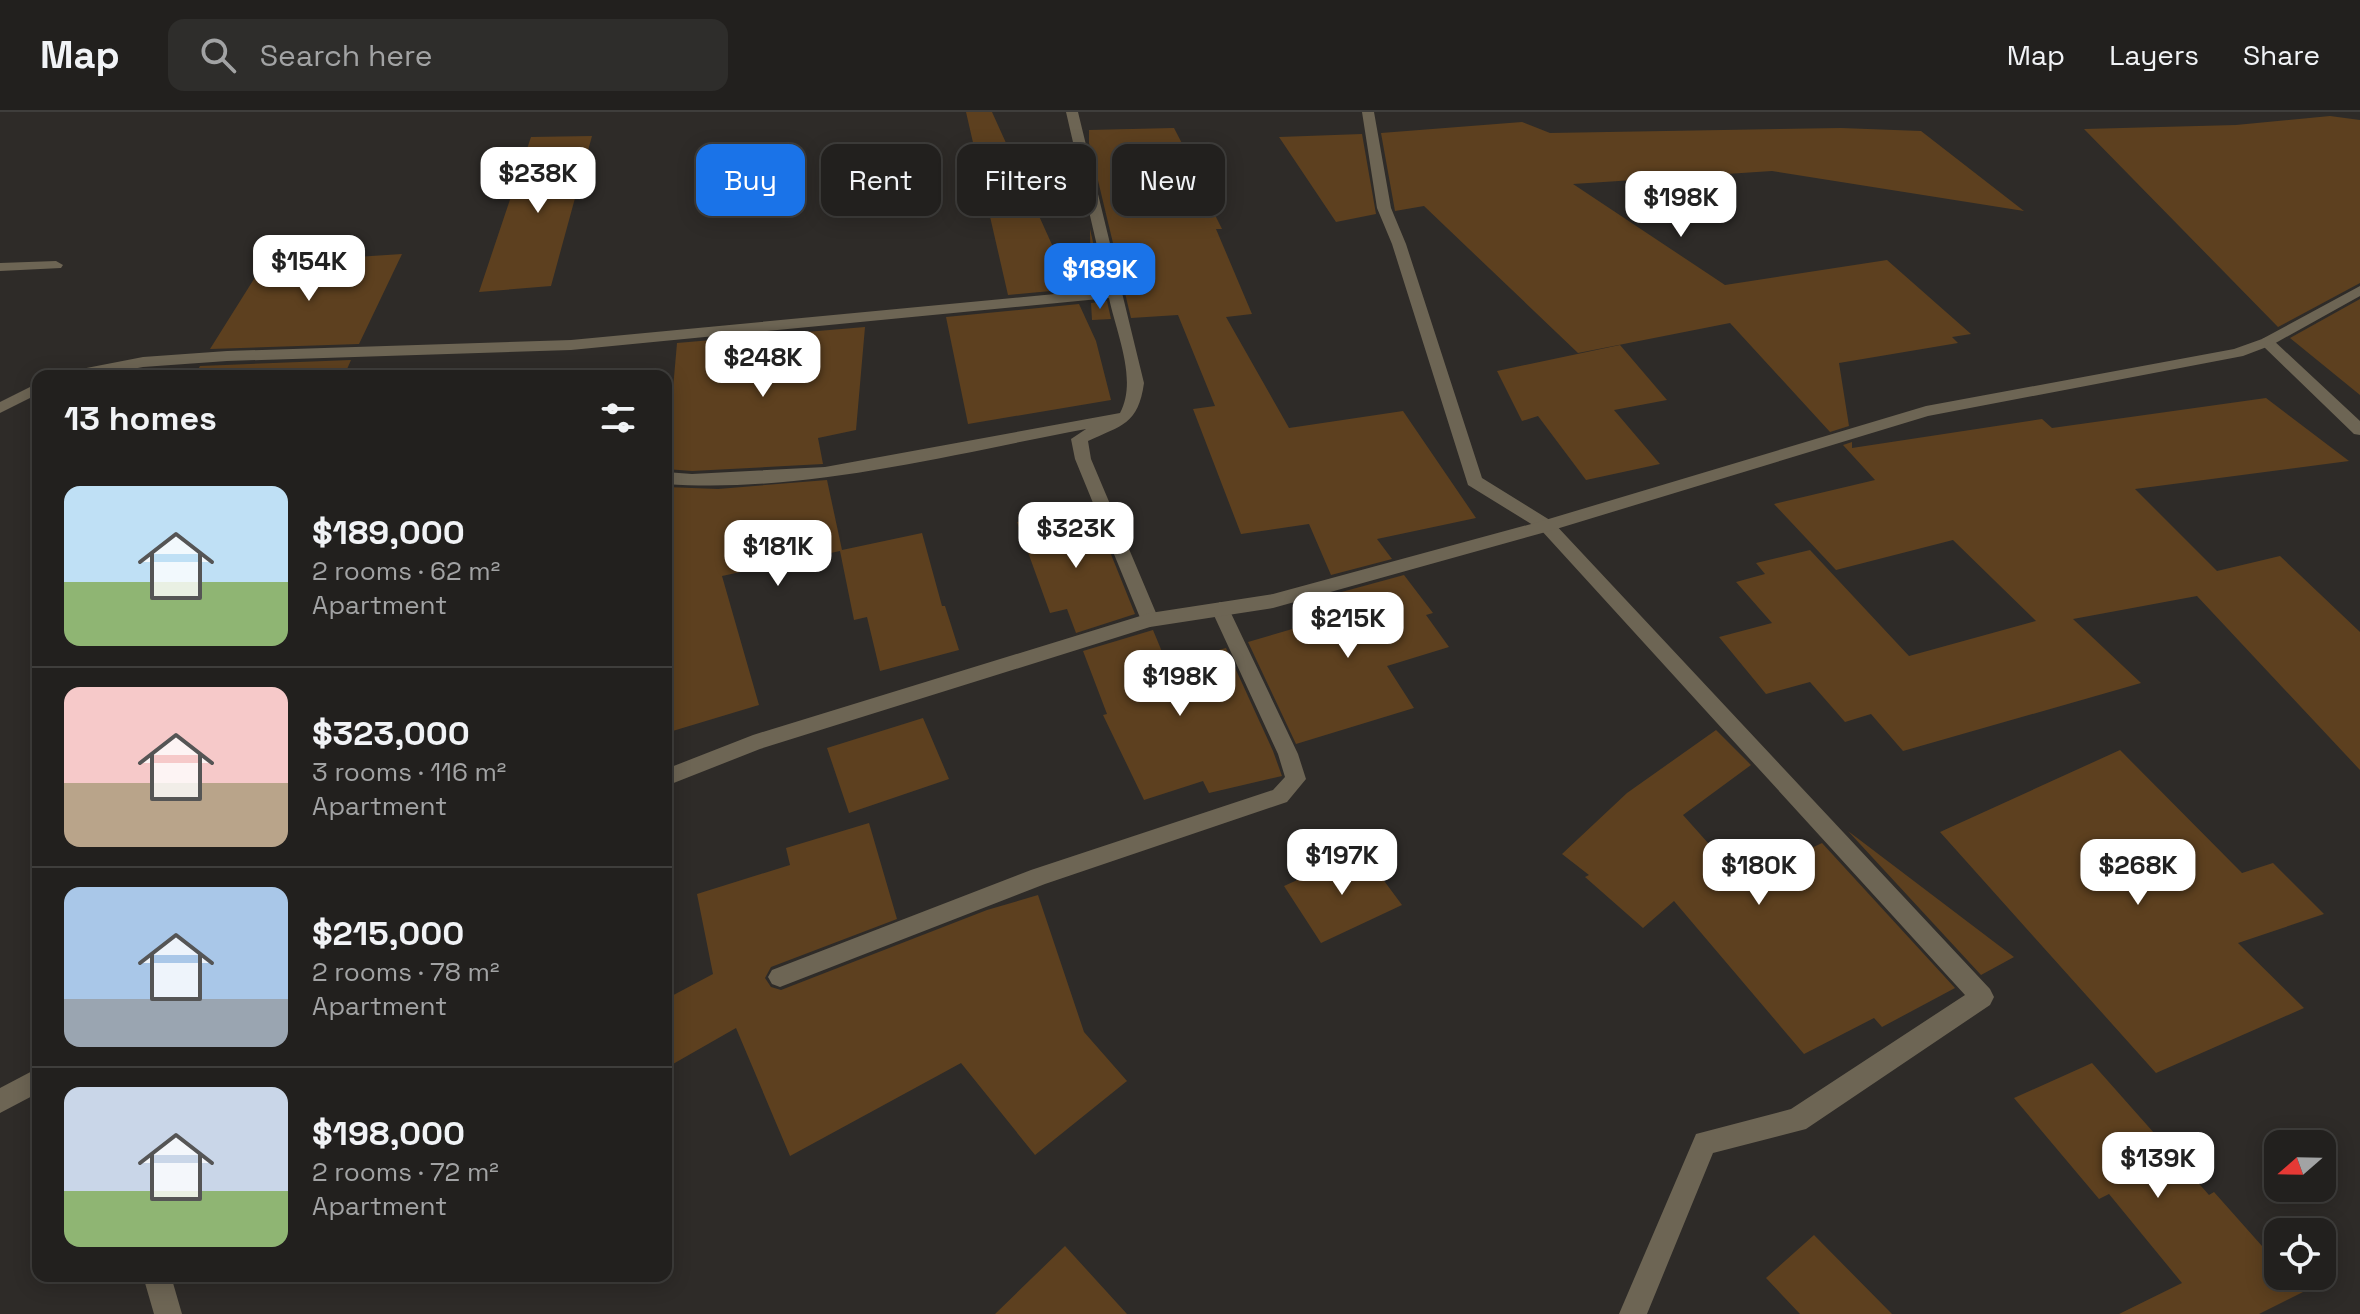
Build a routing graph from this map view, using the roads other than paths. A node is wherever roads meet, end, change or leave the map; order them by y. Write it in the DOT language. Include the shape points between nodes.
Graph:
graph roads {
  1 [pos="1072,112"];
  2 [pos="1368,112"];
  3 [pos="56,265"];
  4 [pos="0,267"];
  5 [pos="2360,290"];
  6 [pos="1115,293"];
  7 [pos="2267,342"];
  8 [pos="102,370"];
  9 [pos="32,391"];
  10 [pos="0,408"];
  11 [pos="1126,417"];
  12 [pos="2360,430"];
  13 [pos="672,478"];
  14 [pos="1547,526"];
  15 [pos="1220,609"];
  16 [pos="1150,620"];
  17 [pos="672,776"];
  18 [pos="780,977"];
  19 [pos="32,1083"];
  20 [pos="0,1101"];
  21 [pos="159,1282"];
  22 [pos="168,1314"];
  23 [pos="1633,1314"];
  1 -- 6 [label="street"];
  2 -- 14 [label="street" via="1384,208 1474,481"];
  3 -- 4 [label="street"];
  5 -- 7 [label="street"];
  6 -- 8 [label="street" via="571,345 227,356"];
  6 -- 11 [label="street" via="1136,383"];
  7 -- 12 [label="street"];
  7 -- 14 [label="street" via="2238,353 1926,411"];
  9 -- 10 [label="street"];
  11 -- 13 [label="street" via="825,472"];
  11 -- 16 [label="street" via="1079,439"];
  14 -- 15 [label="street" via="1273,601"];
  14 -- 23 [label="street" via="1982,997 1797,1120 1705,1143"];
  15 -- 16 [label="street"];
  15 -- 18 [label="street" via="1288,754 1296,779 1280,796 1039,877"];
  16 -- 17 [label="street" via="753,743"];
  19 -- 20 [label="street"];
  21 -- 22 [label="street"];
}
